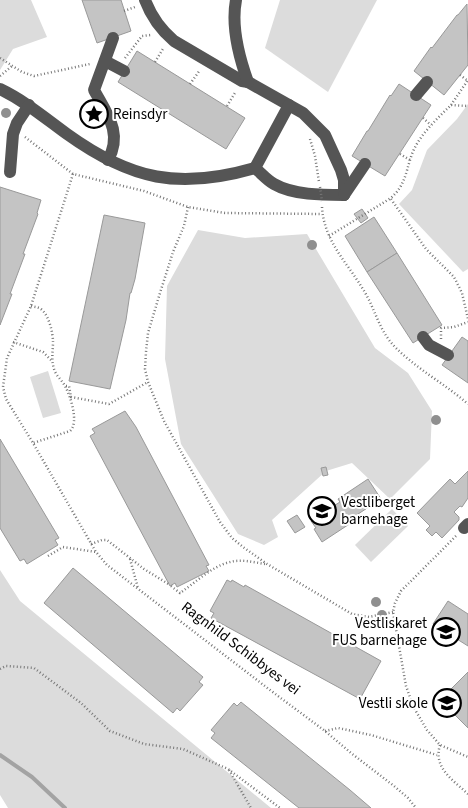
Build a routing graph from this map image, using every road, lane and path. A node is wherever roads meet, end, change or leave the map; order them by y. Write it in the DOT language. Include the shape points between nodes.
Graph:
graph roads {
  1 [pos="145,0"];
  2 [pos="236,0"];
  3 [pos="168,36"];
  4 [pos="113,38"];
  5 [pos="0,58"];
  6 [pos="105,61"];
  7 [pos="206,61"];
  8 [pos="154,62"];
  9 [pos="12,66"];
  10 [pos="124,71"];
  11 [pos="460,75"];
  12 [pos="0,76"];
  13 [pos="245,81"];
  14 [pos="468,81"];
  15 [pos="427,82"];
  16 [pos="190,84"];
  17 [pos="0,89"];
  18 [pos="416,95"];
  19 [pos="29,105"];
  20 [pos="289,105"];
  21 [pos="451,105"];
  22 [pos="226,106"];
  23 [pos="468,106"];
  24 [pos="423,118"];
  25 [pos="432,125"];
  26 [pos="310,139"];
  27 [pos="400,154"];
  28 [pos="108,160"];
  29 [pos="410,160"];
  30 [pos="364,164"];
  31 [pos="255,168"];
  32 [pos="10,172"];
  33 [pos="73,174"];
  34 [pos="344,195"];
  35 [pos="391,198"];
  36 [pos="188,207"];
  37 [pos="329,236"];
  38 [pos="31,306"];
  39 [pos="468,321"];
  40 [pos="423,337"];
  41 [pos="13,342"];
  42 [pos="445,353"];
  43 [pos="52,360"];
  44 [pos="148,382"];
  45 [pos="66,386"];
  46 [pos="468,404"];
  47 [pos="34,443"];
  48 [pos="466,526"];
  49 [pos="92,544"];
  50 [pos="96,552"];
  51 [pos="48,556"];
  52 [pos="130,559"];
  53 [pos="267,564"];
  54 [pos="138,590"];
  55 [pos="393,612"];
  56 [pos="0,669"];
  57 [pos="325,731"];
  58 [pos="440,745"];
  59 [pos="437,755"];
  60 [pos="468,757"];
  61 [pos="228,769"];
  62 [pos="468,794"];
  63 [pos="251,808"];
  64 [pos="280,808"];
  65 [pos="416,808"];
  1 -- 3 [label="street" via="149,11"];
  2 -- 13 [label="street" via="236,38"];
  3 -- 6 [label="path" via="142,36 118,64"];
  3 -- 7 [label="street"];
  3 -- 8 [label="path"];
  4 -- 6 [label="street"];
  5 -- 9 [label="path"];
  6 -- 9 [label="path" via="34,76"];
  6 -- 10 [label="street"];
  6 -- 28 [label="street" via="94,90 115,132 114,150"];
  7 -- 13 [label="street"];
  7 -- 16 [label="path"];
  9 -- 12 [label="path"];
  11 -- 14 [label="path"];
  13 -- 20 [label="street"];
  13 -- 22 [label="path"];
  14 -- 21 [label="path"];
  15 -- 18 [label="street"];
  17 -- 19 [label="street"];
  19 -- 28 [label="street"];
  19 -- 32 [label="street" via="13,134"];
  20 -- 31 [label="street"];
  20 -- 34 [label="street" via="303,113 325,134 341,170"];
  21 -- 23 [label="path"];
  21 -- 25 [label="path"];
  24 -- 25 [label="path"];
  25 -- 29 [label="path"];
  26 -- 37 [label="path, bridge"];
  27 -- 29 [label="path"];
  28 -- 31 [label="street" via="144,173 186,180 232,175"];
  29 -- 35 [label="path" via="404,181"];
  30 -- 34 [label="street"];
  31 -- 34 [label="street" via="273,184 291,190"];
  33 -- 38 [label="path, Ragnhild Schibbyes vei"];
  35 -- 37 [label="path"];
  35 -- 39 [label="path" via="426,248 454,277 462,293"];
  36 -- 44 [label="path, Ragnhild Schibbyes vei" via="148,333 145,369"];
  37 -- 46 [label="path" via="368,298 389,340 404,356"];
  38 -- 41 [label="path, Ragnhild Schibbyes vei"];
  38 -- 43 [label="path" via="40,308 49,322"];
  39 -- 42 [label="path" via="454,328 441,328"];
  40 -- 42 [label="street" via="429,345"];
  41 -- 43 [label="path" via="44,352"];
  41 -- 47 [label="path, Ragnhild Schibbyes vei" via="4,374 4,392"];
  43 -- 45 [label="path" via="54,372"];
  44 -- 45 [label="path" via="109,404 71,397 69,386"];
  44 -- 53 [label="path, Ragnhild Schibbyes vei" via="164,421 220,522 232,538"];
  45 -- 47 [label="path" via="74,413 73,429"];
  47 -- 49 [label="path, Ragnhild Schibbyes vei"];
  48 -- 55 [label="path" via="401,591"];
  49 -- 50 [label="path, Ragnhild Schibbyes vei"];
  49 -- 52 [label="path" via="107,540"];
  50 -- 51 [label="path" via="63,547"];
  50 -- 54 [label="path, Ragnhild Schibbyes vei"];
  52 -- 53 [label="path, Ragnhild Schibbyes vei" via="180,593 230,562"];
  52 -- 54 [label="path"];
  53 -- 55 [label="path, Ragnhild Schibbyes vei" via="352,614 369,617"];
  54 -- 57 [label="path, Ragnhild Schibbyes vei"];
  55 -- 58 [label="path" via="409,697 426,730"];
  56 -- 61 [label="path" via="6,666 34,668 81,703 110,731 144,744 183,749"];
  57 -- 59 [label="path" via="338,728 371,735"];
  57 -- 65 [label="path, Ragnhild Schibbyes vei" via="394,786"];
  58 -- 59 [label="path"];
  58 -- 60 [label="path"];
  59 -- 62 [label="path" via="444,771"];
  61 -- 63 [label="path"];
  61 -- 64 [label="path"];
}
